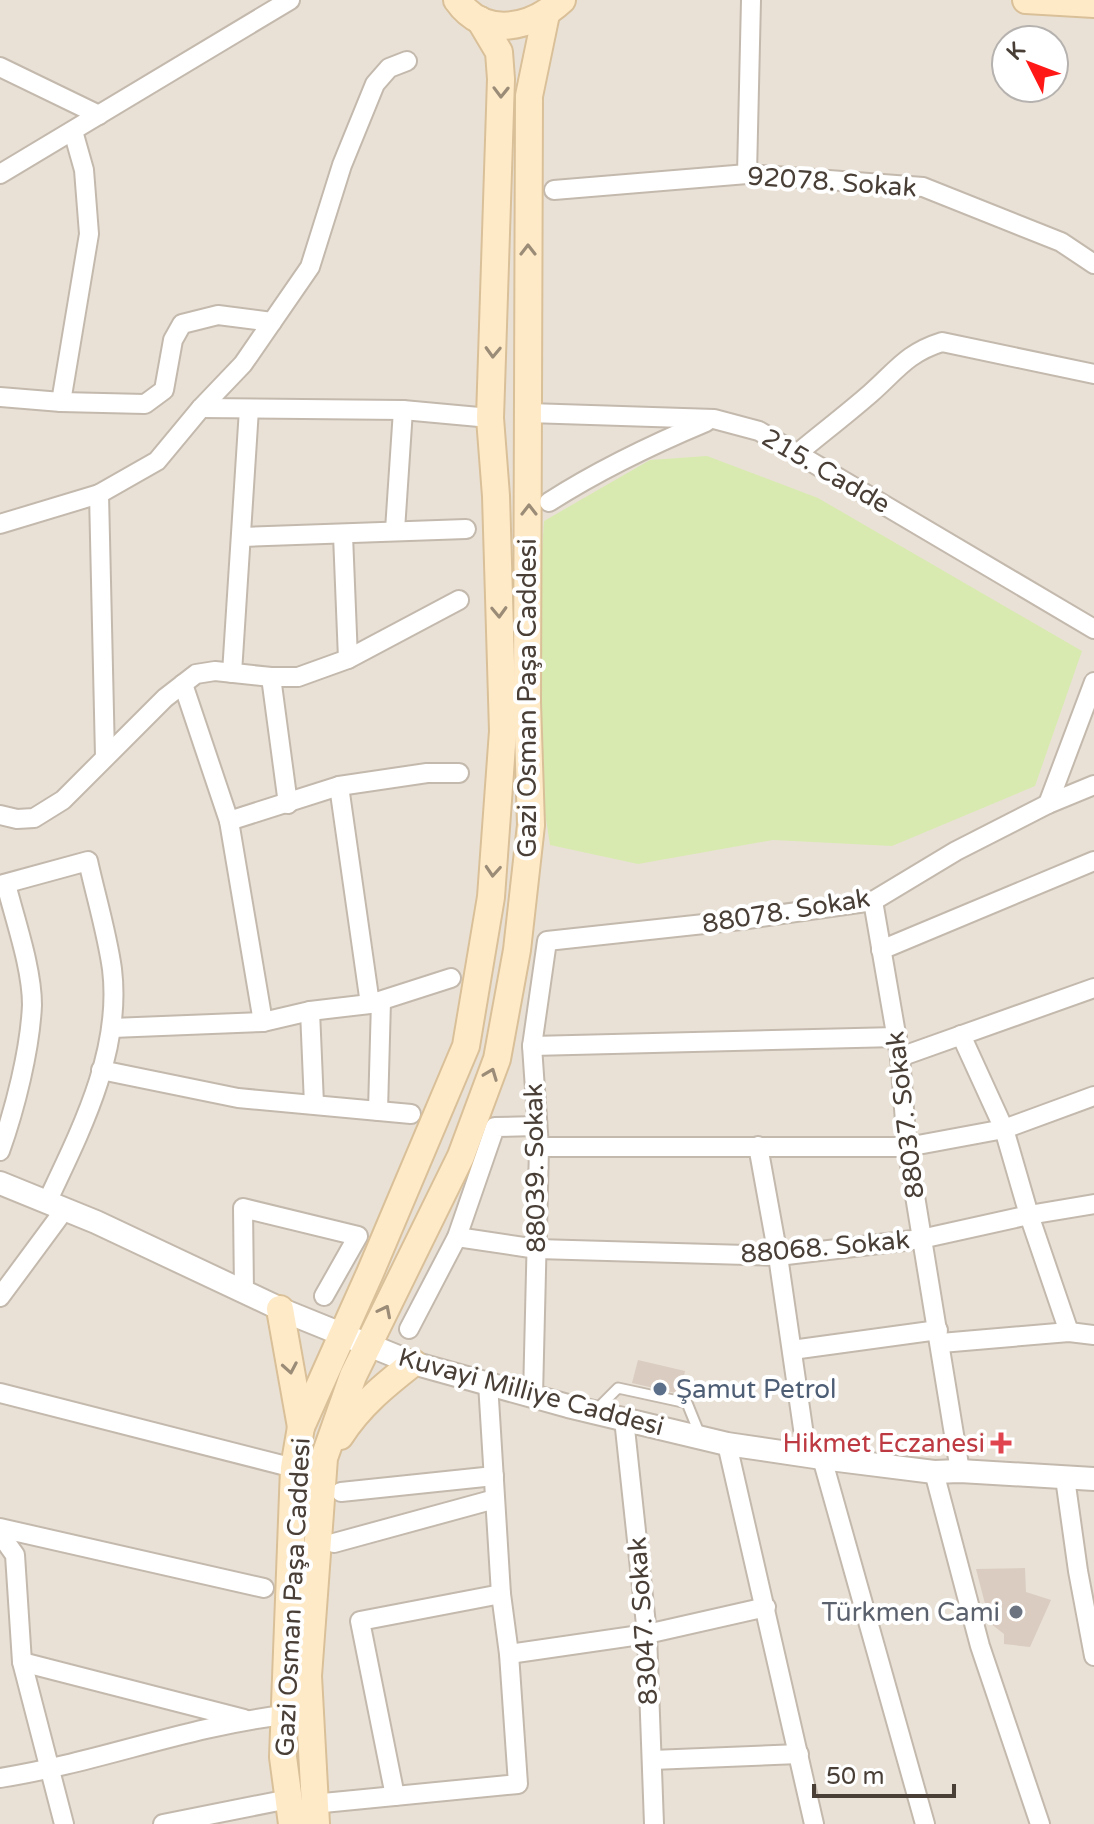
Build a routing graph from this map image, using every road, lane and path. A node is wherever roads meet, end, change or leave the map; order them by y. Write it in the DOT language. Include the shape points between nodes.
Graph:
graph roads {
  1 [pos="290,0"];
  2 [pos="751,0"];
  3 [pos="1026,0"];
  4 [pos="1094,4"];
  5 [pos="460,6"];
  6 [pos="554,7"];
  7 [pos="407,61"];
  8 [pos="0,67"];
  9 [pos="99,115"];
  10 [pos="73,131"];
  11 [pos="0,174"];
  12 [pos="747,174"];
  13 [pos="554,190"];
  14 [pos="1094,264"];
  15 [pos="272,322"];
  16 [pos="1094,374"];
  17 [pos="0,397"];
  18 [pos="61,402"];
  19 [pos="201,408"];
  20 [pos="249,409"];
  21 [pos="403,410"];
  22 [pos="529,413"];
  23 [pos="490,418"];
  24 [pos="714,419"];
  25 [pos="798,453"];
  26 [pos="99,494"];
  27 [pos="549,502"];
  28 [pos="0,524"];
  29 [pos="466,529"];
  30 [pos="395,530"];
  31 [pos="343,535"];
  32 [pos="242,537"];
  33 [pos="459,600"];
  34 [pos="1094,629"];
  35 [pos="348,659"];
  36 [pos="232,673"];
  37 [pos="271,677"];
  38 [pos="1094,682"];
  39 [pos="183,684"];
  40 [pos="105,756"];
  41 [pos="459,773"];
  42 [pos="1094,785"];
  43 [pos="339,786"];
  44 [pos="288,804"];
  45 [pos="1048,804"];
  46 [pos="0,815"];
  47 [pos="229,821"];
  48 [pos="1094,861"];
  49 [pos="3,885"];
  50 [pos="873,901"];
  51 [pos="547,941"];
  52 [pos="881,950"];
  53 [pos="451,978"];
  54 [pos="1094,988"];
  55 [pos="376,1002"];
  56 [pos="310,1011"];
  57 [pos="263,1022"];
  58 [pos="112,1028"];
  59 [pos="961,1035"];
  60 [pos="897,1037"];
  61 [pos="532,1046"];
  62 [pos="900,1057"];
  63 [pos="101,1070"];
  64 [pos="1094,1096"];
  65 [pos="314,1104"];
  66 [pos="378,1111"];
  67 [pos="411,1114"];
  68 [pos="537,1126"];
  69 [pos="1004,1129"];
  70 [pos="758,1146"];
  71 [pos="539,1147"];
  72 [pos="907,1147"];
  73 [pos="0,1151"];
  74 [pos="0,1183"];
  75 [pos="1094,1204"];
  76 [pos="56,1205"];
  77 [pos="1029,1215"];
  78 [pos="457,1237"];
  79 [pos="921,1239"];
  80 [pos="537,1249"];
  81 [pos="778,1256"];
  82 [pos="244,1292"];
  83 [pos="324,1296"];
  84 [pos="0,1297"];
  85 [pos="280,1309"];
  86 [pos="409,1329"];
  87 [pos="1069,1332"];
  88 [pos="342,1334"];
  89 [pos="1094,1335"];
  90 [pos="939,1336"];
  91 [pos="368,1345"];
  92 [pos="792,1350"];
  93 [pos="413,1363"];
  94 [pos="488,1383"];
  95 [pos="0,1393"];
  96 [pos="533,1396"];
  97 [pos="594,1412"];
  98 [pos="624,1419"];
  99 [pos="301,1427"];
  100 [pos="702,1438"];
  101 [pos="727,1444"];
  102 [pos="814,1457"];
  103 [pos="324,1458"];
  104 [pos="294,1468"];
  105 [pos="960,1471"];
  106 [pos="934,1472"];
  107 [pos="494,1476"];
  108 [pos="1065,1478"];
  109 [pos="1094,1479"];
  110 [pos="341,1492"];
  111 [pos="495,1499"];
  112 [pos="0,1531"];
  113 [pos="334,1543"];
  114 [pos="264,1588"];
  115 [pos="501,1594"];
  116 [pos="766,1607"];
  117 [pos="647,1634"];
  118 [pos="509,1654"];
  119 [pos="1094,1656"];
  120 [pos="22,1662"];
  121 [pos="285,1715"];
  122 [pos="246,1719"];
  123 [pos="799,1754"];
  124 [pos="652,1760"];
  125 [pos="51,1770"];
  126 [pos="0,1778"];
  127 [pos="395,1796"];
  128 [pos="303,1813"];
  129 [pos="64,1824"];
  130 [pos="163,1824"];
  131 [pos="654,1824"];
  132 [pos="814,1824"];
  133 [pos="925,1824"];
  134 [pos="1040,1824"];
  1 -- 9 [label="street"];
  2 -- 12 [label="street"];
  3 -- 4 [label="main road"];
  5 -- 6 [label="main road" via="503,26 526,24"];
  5 -- 23 [label="main road, Gazi Osman Paşa Caddesi, one-way" via="499,52 501,79"];
  22 -- 6 [label="main road, Gazi Osman Paşa Caddesi, one-way" via="529,96"];
  7 -- 15 [label="street" via="389,68 375,84 310,267"];
  8 -- 9 [label="street"];
  9 -- 10 [label="street"];
  10 -- 11 [label="street"];
  10 -- 18 [label="street" via="84,170 89,234"];
  12 -- 13 [label="street, 92078. Sokak"];
  12 -- 14 [label="street, 92078. Sokak" via="923,187 1061,242"];
  15 -- 18 [label="street" via="218,315 182,324 173,340 164,390 145,404"];
  15 -- 19 [label="street" via="243,364"];
  16 -- 25 [label="street" via="942,342 920,349 895,367"];
  17 -- 18 [label="street"];
  19 -- 20 [label="street"];
  19 -- 26 [label="street" via="157,461"];
  20 -- 21 [label="street"];
  20 -- 32 [label="street"];
  21 -- 23 [label="street"];
  21 -- 30 [label="street"];
  22 -- 24 [label="street, 215. Cadde"];
  91 -- 22 [label="main road, Gazi Osman Paşa Caddesi, one-way" via="461,1156 497,1059 517,950 531,825"];
  23 -- 88 [label="main road, Gazi Osman Paşa Caddesi, one-way" via="503,731 488,912 466,1046"];
  24 -- 25 [label="street, 215. Cadde" via="759,431"];
  24 -- 27 [label="street" via="593,473"];
  25 -- 34 [label="street, 215. Cadde"];
  26 -- 28 [label="street"];
  26 -- 40 [label="street"];
  29 -- 30 [label="street"];
  30 -- 31 [label="street"];
  31 -- 32 [label="street"];
  31 -- 35 [label="street"];
  32 -- 36 [label="street"];
  33 -- 35 [label="street"];
  35 -- 37 [label="street" via="298,677"];
  36 -- 37 [label="street"];
  36 -- 39 [label="street" via="196,674"];
  37 -- 44 [label="street"];
  38 -- 45 [label="street"];
  39 -- 40 [label="street"];
  39 -- 47 [label="street"];
  40 -- 46 [label="street" via="63,800 34,818"];
  41 -- 43 [label="street"];
  42 -- 45 [label="street, 88078. Sokak"];
  43 -- 44 [label="street"];
  43 -- 55 [label="street"];
  44 -- 47 [label="street"];
  45 -- 50 [label="street, 88078. Sokak"];
  47 -- 57 [label="street"];
  48 -- 52 [label="street"];
  49 -- 58 [label="street" via="88,861 112,970"];
  49 -- 73 [label="street" via="32,1004 22,1073"];
  50 -- 51 [label="street, 88078. Sokak"];
  50 -- 52 [label="street, 88037. Sokak"];
  51 -- 61 [label="street, 88039. Sokak"];
  52 -- 60 [label="street, 88037. Sokak"];
  53 -- 55 [label="street"];
  54 -- 59 [label="street"];
  55 -- 56 [label="street"];
  55 -- 66 [label="street"];
  56 -- 57 [label="street"];
  56 -- 65 [label="street"];
  57 -- 58 [label="street"];
  58 -- 63 [label="street"];
  59 -- 62 [label="street"];
  59 -- 69 [label="street"];
  60 -- 61 [label="street"];
  60 -- 62 [label="street, 88037. Sokak"];
  61 -- 68 [label="street, 88039. Sokak"];
  62 -- 72 [label="street, 88037. Sokak"];
  63 -- 65 [label="street" via="238,1098"];
  63 -- 76 [label="street"];
  64 -- 69 [label="street"];
  65 -- 66 [label="street"];
  66 -- 67 [label="street"];
  68 -- 71 [label="street, 88039. Sokak"];
  68 -- 78 [label="street" via="495,1127"];
  69 -- 72 [label="street"];
  69 -- 77 [label="street"];
  70 -- 71 [label="street"];
  70 -- 72 [label="street"];
  70 -- 81 [label="street"];
  71 -- 80 [label="street, 88039. Sokak"];
  72 -- 79 [label="street, 88037. Sokak"];
  74 -- 76 [label="street, Kuvayi Milliye Caddesi"];
  75 -- 77 [label="street, 88068. Sokak"];
  76 -- 82 [label="street, Kuvayi Milliye Caddesi"];
  76 -- 84 [label="street"];
  77 -- 79 [label="street, 88068. Sokak"];
  77 -- 87 [label="street"];
  78 -- 80 [label="street, 88068. Sokak"];
  78 -- 86 [label="street"];
  79 -- 81 [label="street, 88068. Sokak"];
  79 -- 90 [label="street, 88037. Sokak"];
  80 -- 81 [label="street, 88068. Sokak"];
  80 -- 96 [label="street, 88039. Sokak"];
  81 -- 92 [label="street"];
  82 -- 83 [label="street" via="243,1208 358,1236"];
  82 -- 85 [label="street, Kuvayi Milliye Caddesi"];
  85 -- 88 [label="street, Kuvayi Milliye Caddesi"];
  85 -- 99 [label="main road, one-way"];
  87 -- 89 [label="street"];
  87 -- 90 [label="street"];
  88 -- 91 [label="street, Kuvayi Milliye Caddesi"];
  88 -- 99 [label="main road, Gazi Osman Paşa Caddesi"];
  90 -- 92 [label="street"];
  90 -- 105 [label="street, 88037. Sokak"];
  91 -- 93 [label="street, Kuvayi Milliye Caddesi"];
  91 -- 103 [label="main road, Gazi Osman Paşa Caddesi"];
  92 -- 102 [label="street"];
  93 -- 94 [label="street, Kuvayi Milliye Caddesi"];
  93 -- 103 [label="main road" via="355,1414"];
  94 -- 96 [label="street, Kuvayi Milliye Caddesi"];
  94 -- 107 [label="street"];
  95 -- 104 [label="street"];
  96 -- 97 [label="street, Kuvayi Milliye Caddesi"];
  97 -- 98 [label="street, Kuvayi Milliye Caddesi"];
  97 -- 100 [label="lane" via="618,1388 687,1403"];
  98 -- 100 [label="street, Kuvayi Milliye Caddesi"];
  98 -- 117 [label="street, 83047. Sokak"];
  99 -- 104 [label="main road, Gazi Osman Paşa Caddesi"];
  100 -- 101 [label="street, Kuvayi Milliye Caddesi"];
  101 -- 102 [label="street, Kuvayi Milliye Caddesi"];
  101 -- 116 [label="street"];
  102 -- 106 [label="street, Kuvayi Milliye Caddesi"];
  102 -- 133 [label="street"];
  103 -- 128 [label="main road, Gazi Osman Paşa Caddesi"];
  104 -- 121 [label="main road, Gazi Osman Paşa Caddesi"];
  105 -- 106 [label="street, Kuvayi Milliye Caddesi"];
  105 -- 108 [label="street, Kuvayi Milliye Caddesi"];
  106 -- 134 [label="street" via="980,1646"];
  107 -- 110 [label="street"];
  107 -- 111 [label="street"];
  108 -- 109 [label="street, Kuvayi Milliye Caddesi"];
  108 -- 119 [label="street"];
  111 -- 113 [label="street"];
  111 -- 115 [label="street"];
  112 -- 114 [label="street"];
  112 -- 120 [label="street" via="15,1555"];
  115 -- 118 [label="street"];
  115 -- 127 [label="street" via="360,1621"];
  116 -- 117 [label="street"];
  116 -- 123 [label="street"];
  117 -- 118 [label="street"];
  117 -- 124 [label="street, 83047. Sokak"];
  118 -- 127 [label="street" via="518,1784"];
  120 -- 122 [label="street"];
  120 -- 125 [label="street"];
  121 -- 122 [label="street"];
  121 -- 128 [label="main road, Gazi Osman Paşa Caddesi" via="283,1757"];
  122 -- 125 [label="street"];
  123 -- 124 [label="street"];
  123 -- 132 [label="street"];
  124 -- 131 [label="street, 83047. Sokak"];
  125 -- 126 [label="street"];
  125 -- 129 [label="street"];
  127 -- 128 [label="street"];
  128 -- 130 [label="street"];
}
